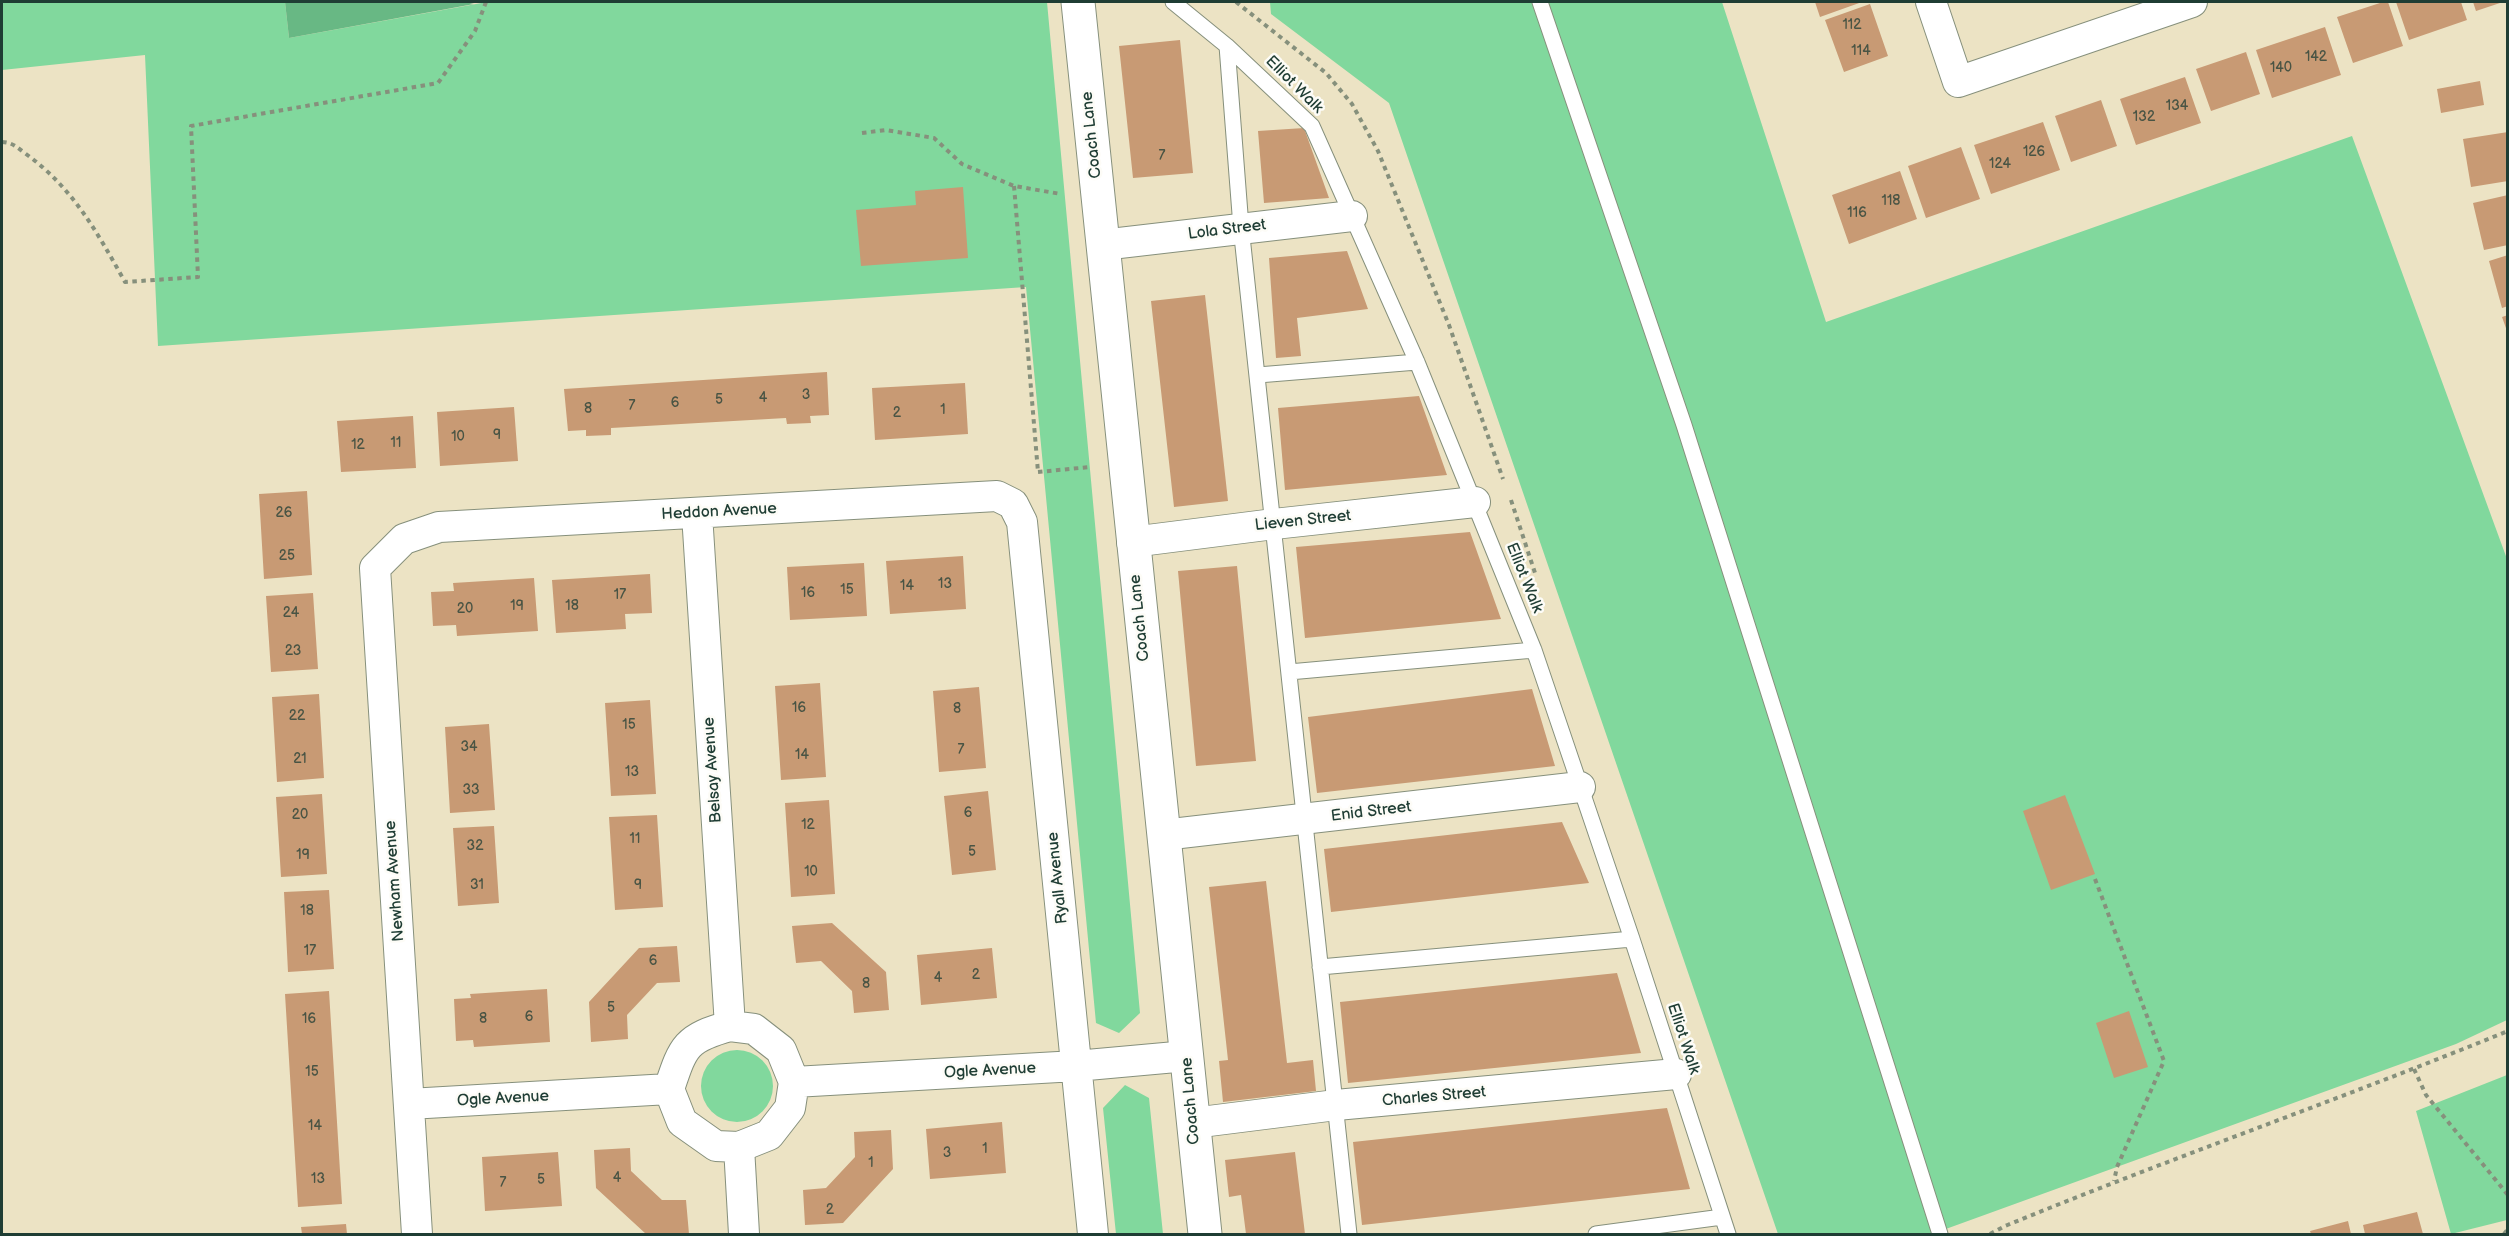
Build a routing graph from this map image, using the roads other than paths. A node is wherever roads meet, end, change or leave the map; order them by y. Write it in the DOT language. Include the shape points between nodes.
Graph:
graph roads {
  1 [pos="1078,2"];
  2 [pos="1173,2"];
  3 [pos="1540,2"];
  4 [pos="1931,2"];
  5 [pos="2192,2"];
  6 [pos="1227,46"];
  7 [pos="1352,216"];
  8 [pos="1241,227"];
  9 [pos="1102,245"];
  10 [pos="1417,362"];
  11 [pos="1258,375"];
  12 [pos="1475,502"];
  13 [pos="1017,513"];
  14 [pos="697,514"];
  15 [pos="1274,524"];
  16 [pos="404,539"];
  17 [pos="1132,542"];
  18 [pos="1534,650"];
  19 [pos="1289,672"];
  20 [pos="1580,787"];
  21 [pos="1304,819"];
  22 [pos="1163,835"];
  23 [pos="1632,939"];
  24 [pos="1320,967"];
  25 [pos="730,1026"];
  26 [pos="1187,1056"];
  27 [pos="1076,1066"];
  28 [pos="1676,1074"];
  29 [pos="794,1082"];
  30 [pos="669,1089"];
  31 [pos="409,1104"];
  32 [pos="1336,1106"];
  33 [pos="1193,1124"];
  34 [pos="739,1147"];
  35 [pos="1722,1216"];
  36 [pos="417,1234"];
  37 [pos="744,1234"];
  38 [pos="1094,1234"];
  39 [pos="1205,1234"];
  40 [pos="1349,1234"];
  41 [pos="1596,1234"];
  42 [pos="1728,1234"];
  43 [pos="1940,1234"];
  1 -- 9 [label="street, Coach Lane"];
  2 -- 6 [label="lane, Elliot Walk"];
  3 -- 43 [label="lane" via="1684,425"];
  4 -- 5 [label="street" via="1958,82"];
  6 -- 7 [label="lane, Elliot Walk" via="1312,126"];
  6 -- 8 [label="lane"];
  7 -- 8 [label="street, Lola Street"];
  7 -- 10 [label="lane, Elliot Walk"];
  8 -- 9 [label="street, Lola Street"];
  8 -- 11 [label="lane"];
  9 -- 17 [label="street, Coach Lane"];
  10 -- 11 [label="lane"];
  10 -- 12 [label="lane, Elliot Walk"];
  11 -- 15 [label="lane"];
  12 -- 15 [label="street, Lieven Street"];
  12 -- 18 [label="lane, Elliot Walk"];
  13 -- 14 [label="street, Heddon Avenue" via="997,496"];
  13 -- 27 [label="street, Ryall Avenue"];
  14 -- 16 [label="street, Heddon Avenue" via="439,527"];
  14 -- 25 [label="street, Belsay Avenue"];
  15 -- 17 [label="street, Lieven Street"];
  15 -- 19 [label="lane"];
  16 -- 31 [label="street, Newham Avenue" via="375,568"];
  17 -- 22 [label="street, Coach Lane"];
  18 -- 19 [label="lane"];
  18 -- 20 [label="lane, Elliot Walk"];
  19 -- 21 [label="lane"];
  20 -- 21 [label="street, Enid Street"];
  20 -- 23 [label="lane, Elliot Walk"];
  21 -- 22 [label="street, Enid Street"];
  21 -- 24 [label="lane"];
  22 -- 26 [label="street, Coach Lane"];
  23 -- 24 [label="lane"];
  23 -- 28 [label="lane, Elliot Walk"];
  24 -- 32 [label="lane"];
  25 -- 29 [label="street" via="754,1029 781,1050"];
  25 -- 30 [label="street" via="703,1033 681,1053"];
  26 -- 27 [label="street, Ogle Avenue"];
  26 -- 33 [label="street, Coach Lane"];
  27 -- 29 [label="street, Ogle Avenue"];
  27 -- 38 [label="street, Ryall Avenue"];
  28 -- 32 [label="street, Charles Street"];
  28 -- 35 [label="lane, Elliot Walk"];
  29 -- 34 [label="street" via="790,1108 769,1135"];
  30 -- 31 [label="street, Ogle Avenue"];
  30 -- 34 [label="street" via="682,1122 716,1146"];
  31 -- 36 [label="street, Newham Avenue"];
  32 -- 33 [label="street, Charles Street"];
  32 -- 40 [label="lane"];
  33 -- 39 [label="street, Coach Lane"];
  34 -- 37 [label="street"];
  35 -- 41 [label="lane"];
  35 -- 42 [label="lane, Elliot Walk"];
}
